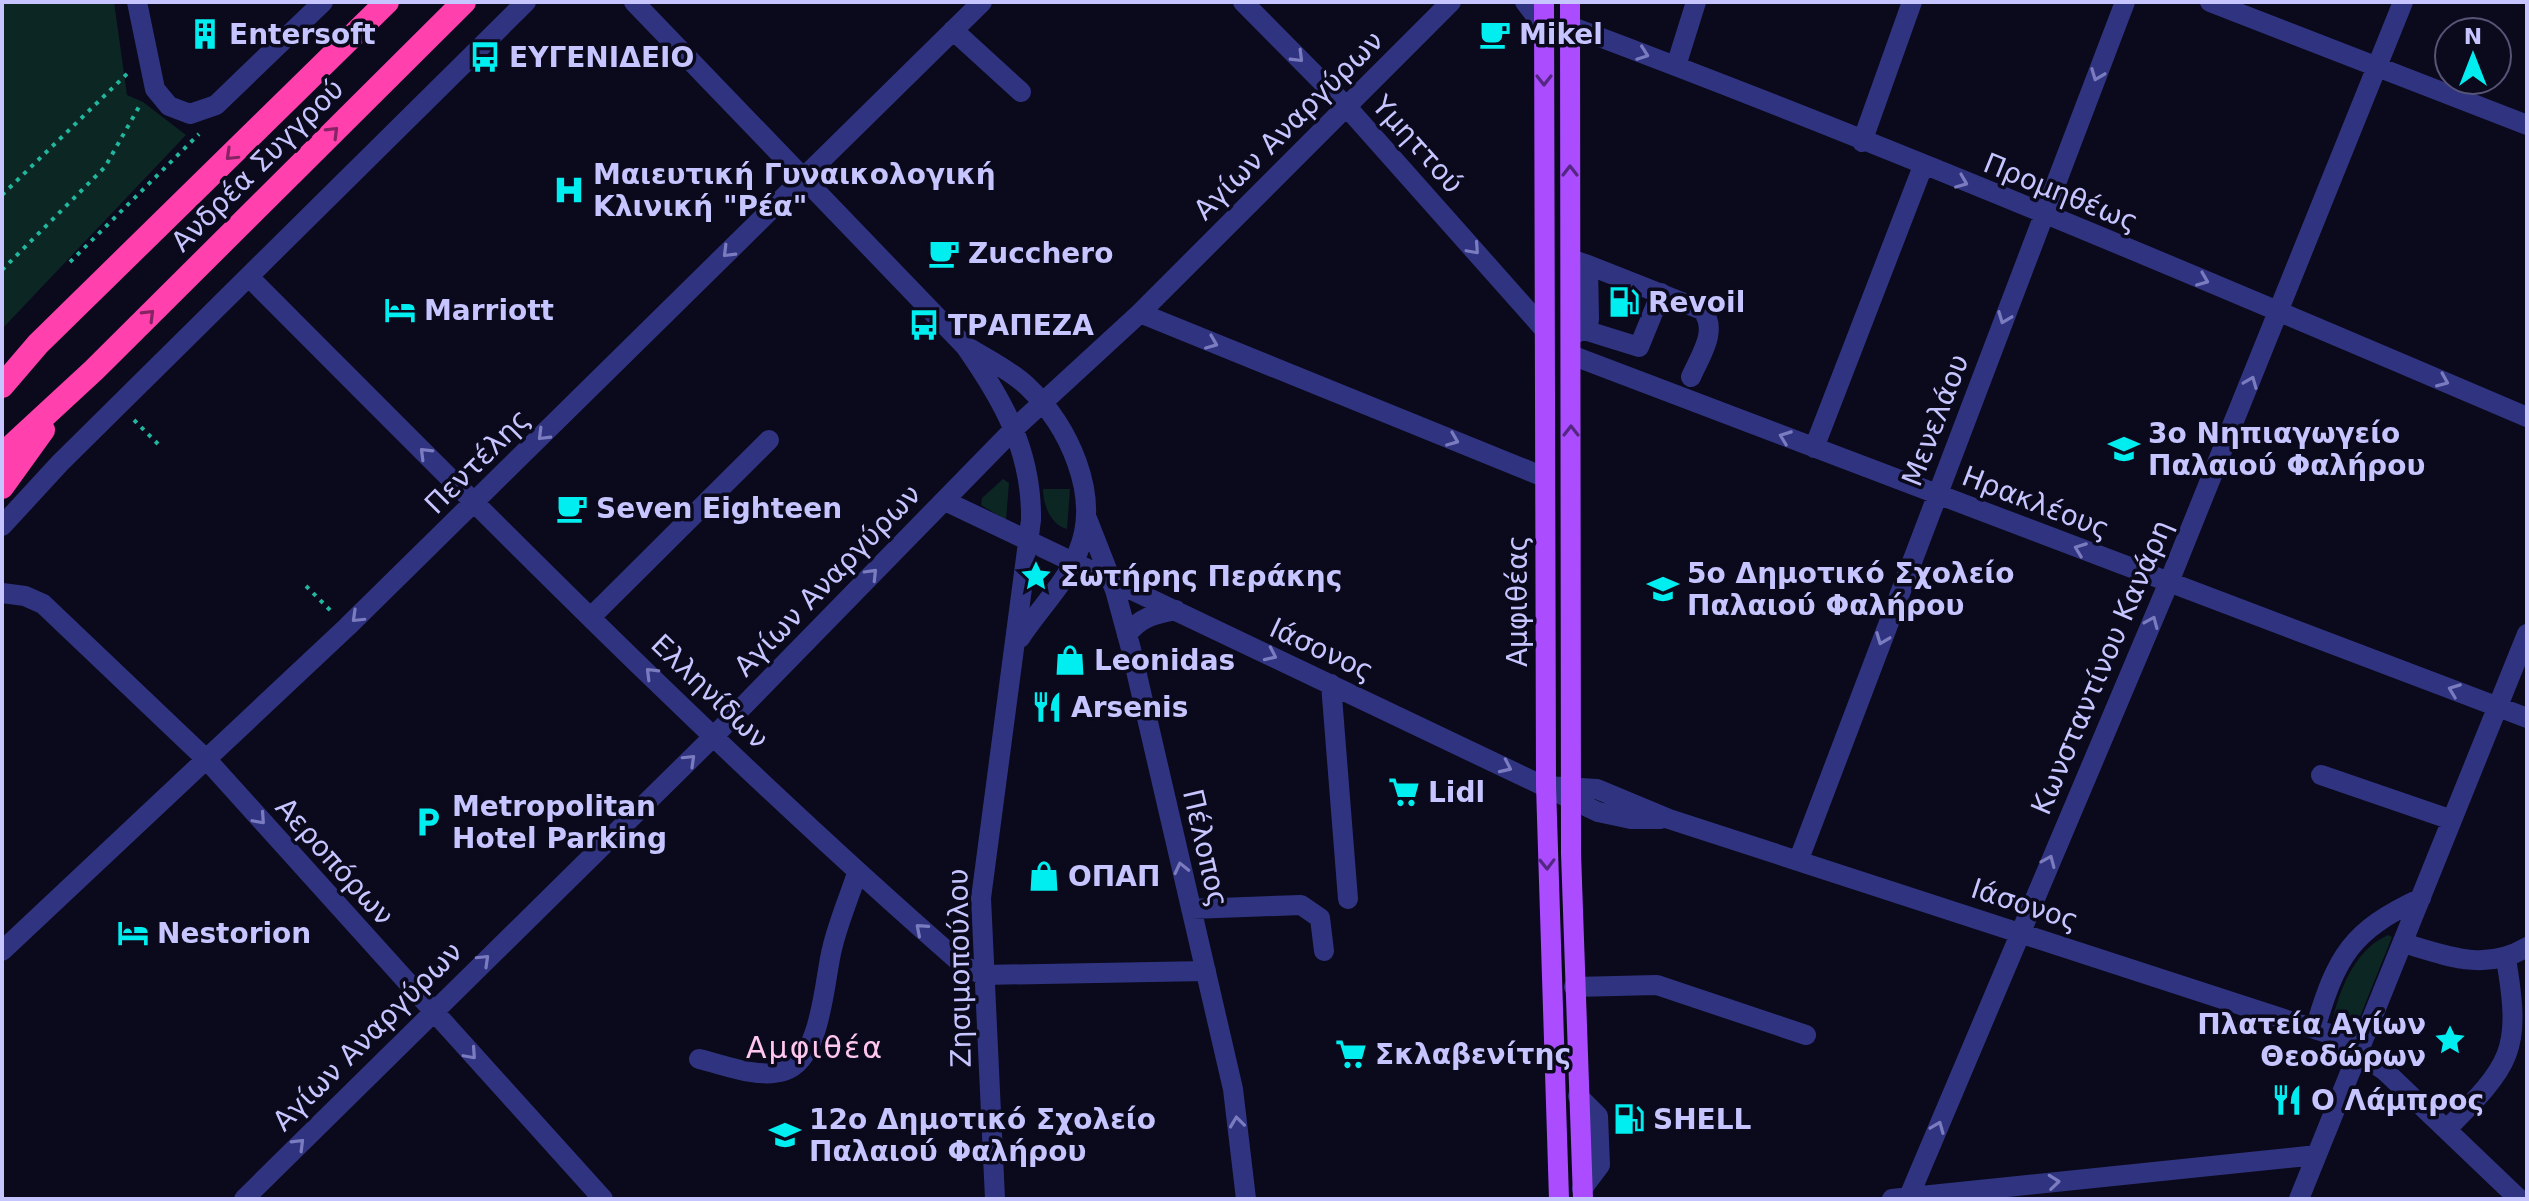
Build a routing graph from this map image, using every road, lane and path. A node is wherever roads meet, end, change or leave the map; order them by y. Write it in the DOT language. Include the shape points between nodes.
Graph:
graph roads {
  1 [pos="137,2"];
  2 [pos="323,2"];
  3 [pos="387,2"];
  4 [pos="464,2"];
  5 [pos="526,2"];
  6 [pos="634,2"];
  7 [pos="982,2"];
  8 [pos="1243,2"];
  9 [pos="1451,2"];
  10 [pos="1525,2"];
  11 [pos="1544,2"];
  12 [pos="1570,2"];
  13 [pos="1696,2"];
  14 [pos="1912,2"];
  15 [pos="2125,2"];
  16 [pos="2210,2"];
  17 [pos="2403,2"];
  18 [pos="1570,26"];
  19 [pos="1544,27"];
  20 [pos="953,30"];
  21 [pos="134,66"];
  22 [pos="1676,66"];
  23 [pos="2377,67"];
  24 [pos="1021,92"];
  25 [pos="141,103"];
  26 [pos="216,105"];
  27 [pos="1346,106"];
  28 [pos="2527,125"];
  29 [pos="1862,142"];
  30 [pos="1923,166"];
  31 [pos="803,178"];
  32 [pos="2,195"];
  33 [pos="2043,215"];
  34 [pos="70,262"];
  35 [pos="1579,262"];
  36 [pos="2,270"];
  37 [pos="249,277"];
  38 [pos="1661,293"];
  39 [pos="2280,311"];
  40 [pos="1140,313"];
  41 [pos="1544,329"];
  42 [pos="1574,341"];
  43 [pos="38,344"];
  44 [pos="965,346"];
  45 [pos="94,370"];
  46 [pos="2,374"];
  47 [pos="1691,377"];
  48 [pos="2,386"];
  49 [pos="1042,402"];
  50 [pos="119,405"];
  51 [pos="2527,417"];
  52 [pos="1015,428"];
  53 [pos="769,440"];
  54 [pos="158,444"];
  55 [pos="1814,448"];
  56 [pos="2,455"];
  57 [pos="1544,477"];
  58 [pos="2,487"];
  59 [pos="1936,494"];
  60 [pos="945,501"];
  61 [pos="475,503"];
  62 [pos="1086,516"];
  63 [pos="2,526"];
  64 [pos="1029,540"];
  65 [pos="1074,562"];
  66 [pos="1111,579"];
  67 [pos="2169,582"];
  68 [pos="306,586"];
  69 [pos="2,593"];
  70 [pos="325,605"];
  71 [pos="1176,610"];
  72 [pos="592,616"];
  73 [pos="2527,634"];
  74 [pos="1127,635"];
  75 [pos="1017,641"];
  76 [pos="1331,684"];
  77 [pos="2498,707"];
  78 [pos="2527,718"];
  79 [pos="714,736"];
  80 [pos="208,761"];
  81 [pos="2321,775"];
  82 [pos="1546,786"];
  83 [pos="1571,793"];
  84 [pos="2452,820"];
  85 [pos="1799,859"];
  86 [pos="857,873"];
  87 [pos="2421,898"];
  88 [pos="1348,899"];
  89 [pos="1191,909"];
  90 [pos="2019,931"];
  91 [pos="2403,943"];
  92 [pos="2527,947"];
  93 [pos="2,951"];
  94 [pos="1324,951"];
  95 [pos="2506,959"];
  96 [pos="1206,971"];
  97 [pos="983,975"];
  98 [pos="1574,987"];
  99 [pos="432,1011"];
  100 [pos="2315,1029"];
  101 [pos="1806,1035"];
  102 [pos="2360,1050"];
  103 [pos="699,1059"];
  104 [pos="2447,1129"];
  105 [pos="2317,1155"];
  106 [pos="1582,1194"];
  107 [pos="1903,1198"];
  108 [pos="244,1199"];
  109 [pos="603,1199"];
  110 [pos="995,1199"];
  111 [pos="1246,1199"];
  112 [pos="1559,1199"];
  113 [pos="2299,1199"];
  114 [pos="2519,1199"];
  1 -- 26 [label="street" via="149,72 162,100 190,114"];
  2 -- 26 [label="street"];
  3 -- 43 [label="highway, Ανδρέα Συγγρού, one-way"];
  45 -- 4 [label="highway, Ανδρέα Συγγρού, one-way"];
  5 -- 37 [label="street"];
  6 -- 31 [label="street, Ζησιμοπούλου"];
  7 -- 20 [label="street, Πεντέλης"];
  8 -- 27 [label="street, Υμηττού, one-way"];
  9 -- 27 [label="street, Αγίων Αναργύρων"];
  10 -- 19 [label="street"];
  11 -- 19 [label="main road, Αμφιθέας"];
  12 -- 18 [label="main road, Αμφιθέας"];
  13 -- 22 [label="street"];
  14 -- 29 [label="street"];
  15 -- 33 [label="street, Μενελάου, one-way"];
  16 -- 23 [label="street"];
  17 -- 23 [label="street, Κωνσταντίνου Κανάρη"];
  18 -- 22 [label="street, Προμηθέως, one-way"];
  35 -- 18 [label="main road, Αμφιθέας, one-way"];
  19 -- 41 [label="main road, Αμφιθέας, one-way"];
  20 -- 24 [label="street"];
  20 -- 31 [label="street, Πεντέλης"];
  21 -- 32 [label="path"];
  22 -- 29 [label="street, Προμηθέως"];
  23 -- 28 [label="street"];
  23 -- 39 [label="street, Κωνσταντίνου Κανάρη"];
  25 -- 36 [label="path" via="105,167"];
  26 -- 34 [label="path" via="198,135"];
  27 -- 40 [label="street, Αγίων Αναργύρων"];
  27 -- 41 [label="street, Υμηττού, one-way"];
  29 -- 30 [label="street, Προμηθέως"];
  30 -- 33 [label="street, Προμηθέως, one-way"];
  30 -- 55 [label="street"];
  31 -- 44 [label="street, Ζησιμοπούλου"];
  31 -- 61 [label="street, Πεντέλης, one-way"];
  33 -- 39 [label="street, Προμηθέως, one-way"];
  33 -- 59 [label="street, Μενελάου, one-way"];
  35 -- 38 [label="street"];
  35 -- 42 [label="main road, Αμφιθέας"];
  37 -- 50 [label="street"];
  61 -- 37 [label="street, Ελληνίδων, one-way"];
  38 -- 42 [label="street" via="1639,347"];
  38 -- 47 [label="street" via="1709,318 1710,332"];
  39 -- 51 [label="street, Προμηθέως, one-way"];
  67 -- 39 [label="street, Κωνσταντίνου Κανάρη, one-way"];
  40 -- 49 [label="street, Αγίων Αναργύρων"];
  40 -- 57 [label="street, one-way"];
  41 -- 57 [label="main road, Αμφιθέας"];
  55 -- 42 [label="street, Ηρακλέους, one-way"];
  83 -- 42 [label="main road, Αμφιθέας, one-way"];
  43 -- 46 [label="highway"];
  43 -- 48 [label="highway"];
  44 -- 49 [label="street, Ζησιμοπούλου" via="1025,384"];
  44 -- 52 [label="street, Ζησιμοπούλου"];
  45 -- 56 [label="highway"];
  45 -- 58 [label="highway"];
  49 -- 52 [label="street, Αγίων Αναργύρων"];
  49 -- 62 [label="street, Ζησιμοπούλου" via="1071,446"];
  50 -- 54 [label="path"];
  50 -- 63 [label="street"];
  52 -- 60 [label="street, Αγίων Αναργύρων"];
  52 -- 64 [label="street, Ζησιμοπούλου" via="1032,494"];
  53 -- 72 [label="street"];
  55 -- 59 [label="street, Ηρακλέους"];
  57 -- 82 [label="main road, Αμφιθέας"];
  67 -- 59 [label="street, Ηρακλέους, one-way"];
  59 -- 85 [label="street, Μενελάου, one-way"];
  60 -- 64 [label="street, Ιάσονος"];
  79 -- 60 [label="street, Αγίων Αναργύρων, one-way"];
  61 -- 72 [label="street, Ελληνίδων"];
  61 -- 80 [label="street, Πεντέλης, one-way"];
  62 -- 65 [label="street, Ζησιμοπούλου"];
  62 -- 66 [label="street, Πέλοπος"];
  64 -- 65 [label="street, Ιάσονος"];
  64 -- 75 [label="street, Ζησιμοπούλου"];
  65 -- 66 [label="street, Ιάσονος"];
  65 -- 75 [label="street, Ζησιμοπούλου"];
  66 -- 71 [label="street, Ιάσονος"];
  66 -- 74 [label="street, Πέλοπος"];
  77 -- 67 [label="street, Ηρακλέους, one-way"];
  90 -- 67 [label="street, Κωνσταντίνου Κανάρη, one-way"];
  68 -- 70 [label="path"];
  69 -- 80 [label="street, Αεροπόρων" via="43,604"];
  71 -- 74 [label="street" via="1152,615"];
  71 -- 76 [label="street, Ιάσονος, one-way"];
  79 -- 72 [label="street, Ελληνίδων, one-way"];
  73 -- 77 [label="street"];
  89 -- 74 [label="street, Πέλοπος, one-way"];
  75 -- 97 [label="street, Ζησιμοπούλου" via="983,879"];
  76 -- 82 [label="street, Ιάσονος, one-way"];
  76 -- 88 [label="street"];
  77 -- 78 [label="street, Ηρακλέους"];
  77 -- 84 [label="street"];
  79 -- 86 [label="street, Ελληνίδων"];
  99 -- 79 [label="street, Αγίων Αναργύρων, one-way"];
  80 -- 93 [label="street, Πεντέλης"];
  80 -- 99 [label="street, Αεροπόρων, one-way"];
  81 -- 84 [label="street"];
  82 -- 83 [label="street, Ιάσονος"];
  82 -- 112 [label="main road, Αμφιθέας, one-way"];
  83 -- 85 [label="street, Ιάσονος" via="1618,817 1669,819"];
  83 -- 98 [label="main road, Αμφιθέας"];
  84 -- 87 [label="street"];
  85 -- 90 [label="street, Ιάσονος"];
  97 -- 86 [label="street, Ελληνίδων, one-way" via="964,966"];
  86 -- 103 [label="street" via="832,949 817,1027 802,1058 785,1071 754,1072"];
  87 -- 91 [label="street"];
  87 -- 100 [label="street" via="2374,921 2360,934 2332,982"];
  89 -- 94 [label="street" via="1301,905 1320,918"];
  89 -- 96 [label="street, Πέλοπος"];
  90 -- 100 [label="street, Ιάσονος"];
  107 -- 90 [label="street, Κωνσταντίνου Κανάρη, one-way"];
  91 -- 95 [label="street" via="2461,960"];
  91 -- 102 [label="street"];
  92 -- 95 [label="street"];
  95 -- 104 [label="street" via="2515,1011 2506,1056 2497,1077"];
  96 -- 97 [label="street"];
  111 -- 96 [label="street, Πέλοπος, one-way" via="1233,1089"];
  97 -- 110 [label="street, Ζησιμοπούλου"];
  98 -- 101 [label="street" via="1657,985"];
  98 -- 106 [label="main road, Αμφιθέας"];
  108 -- 99 [label="street, Αγίων Αναργύρων, one-way"];
  99 -- 109 [label="street, Αεροπόρων, one-way"];
  100 -- 102 [label="street, Ιάσονος"];
  102 -- 104 [label="street, Ιάσονος"];
  102 -- 105 [label="street"];
  104 -- 114 [label="street, Ιάσονος"];
  107 -- 105 [label="street, one-way"];
  105 -- 113 [label="street"];
}
